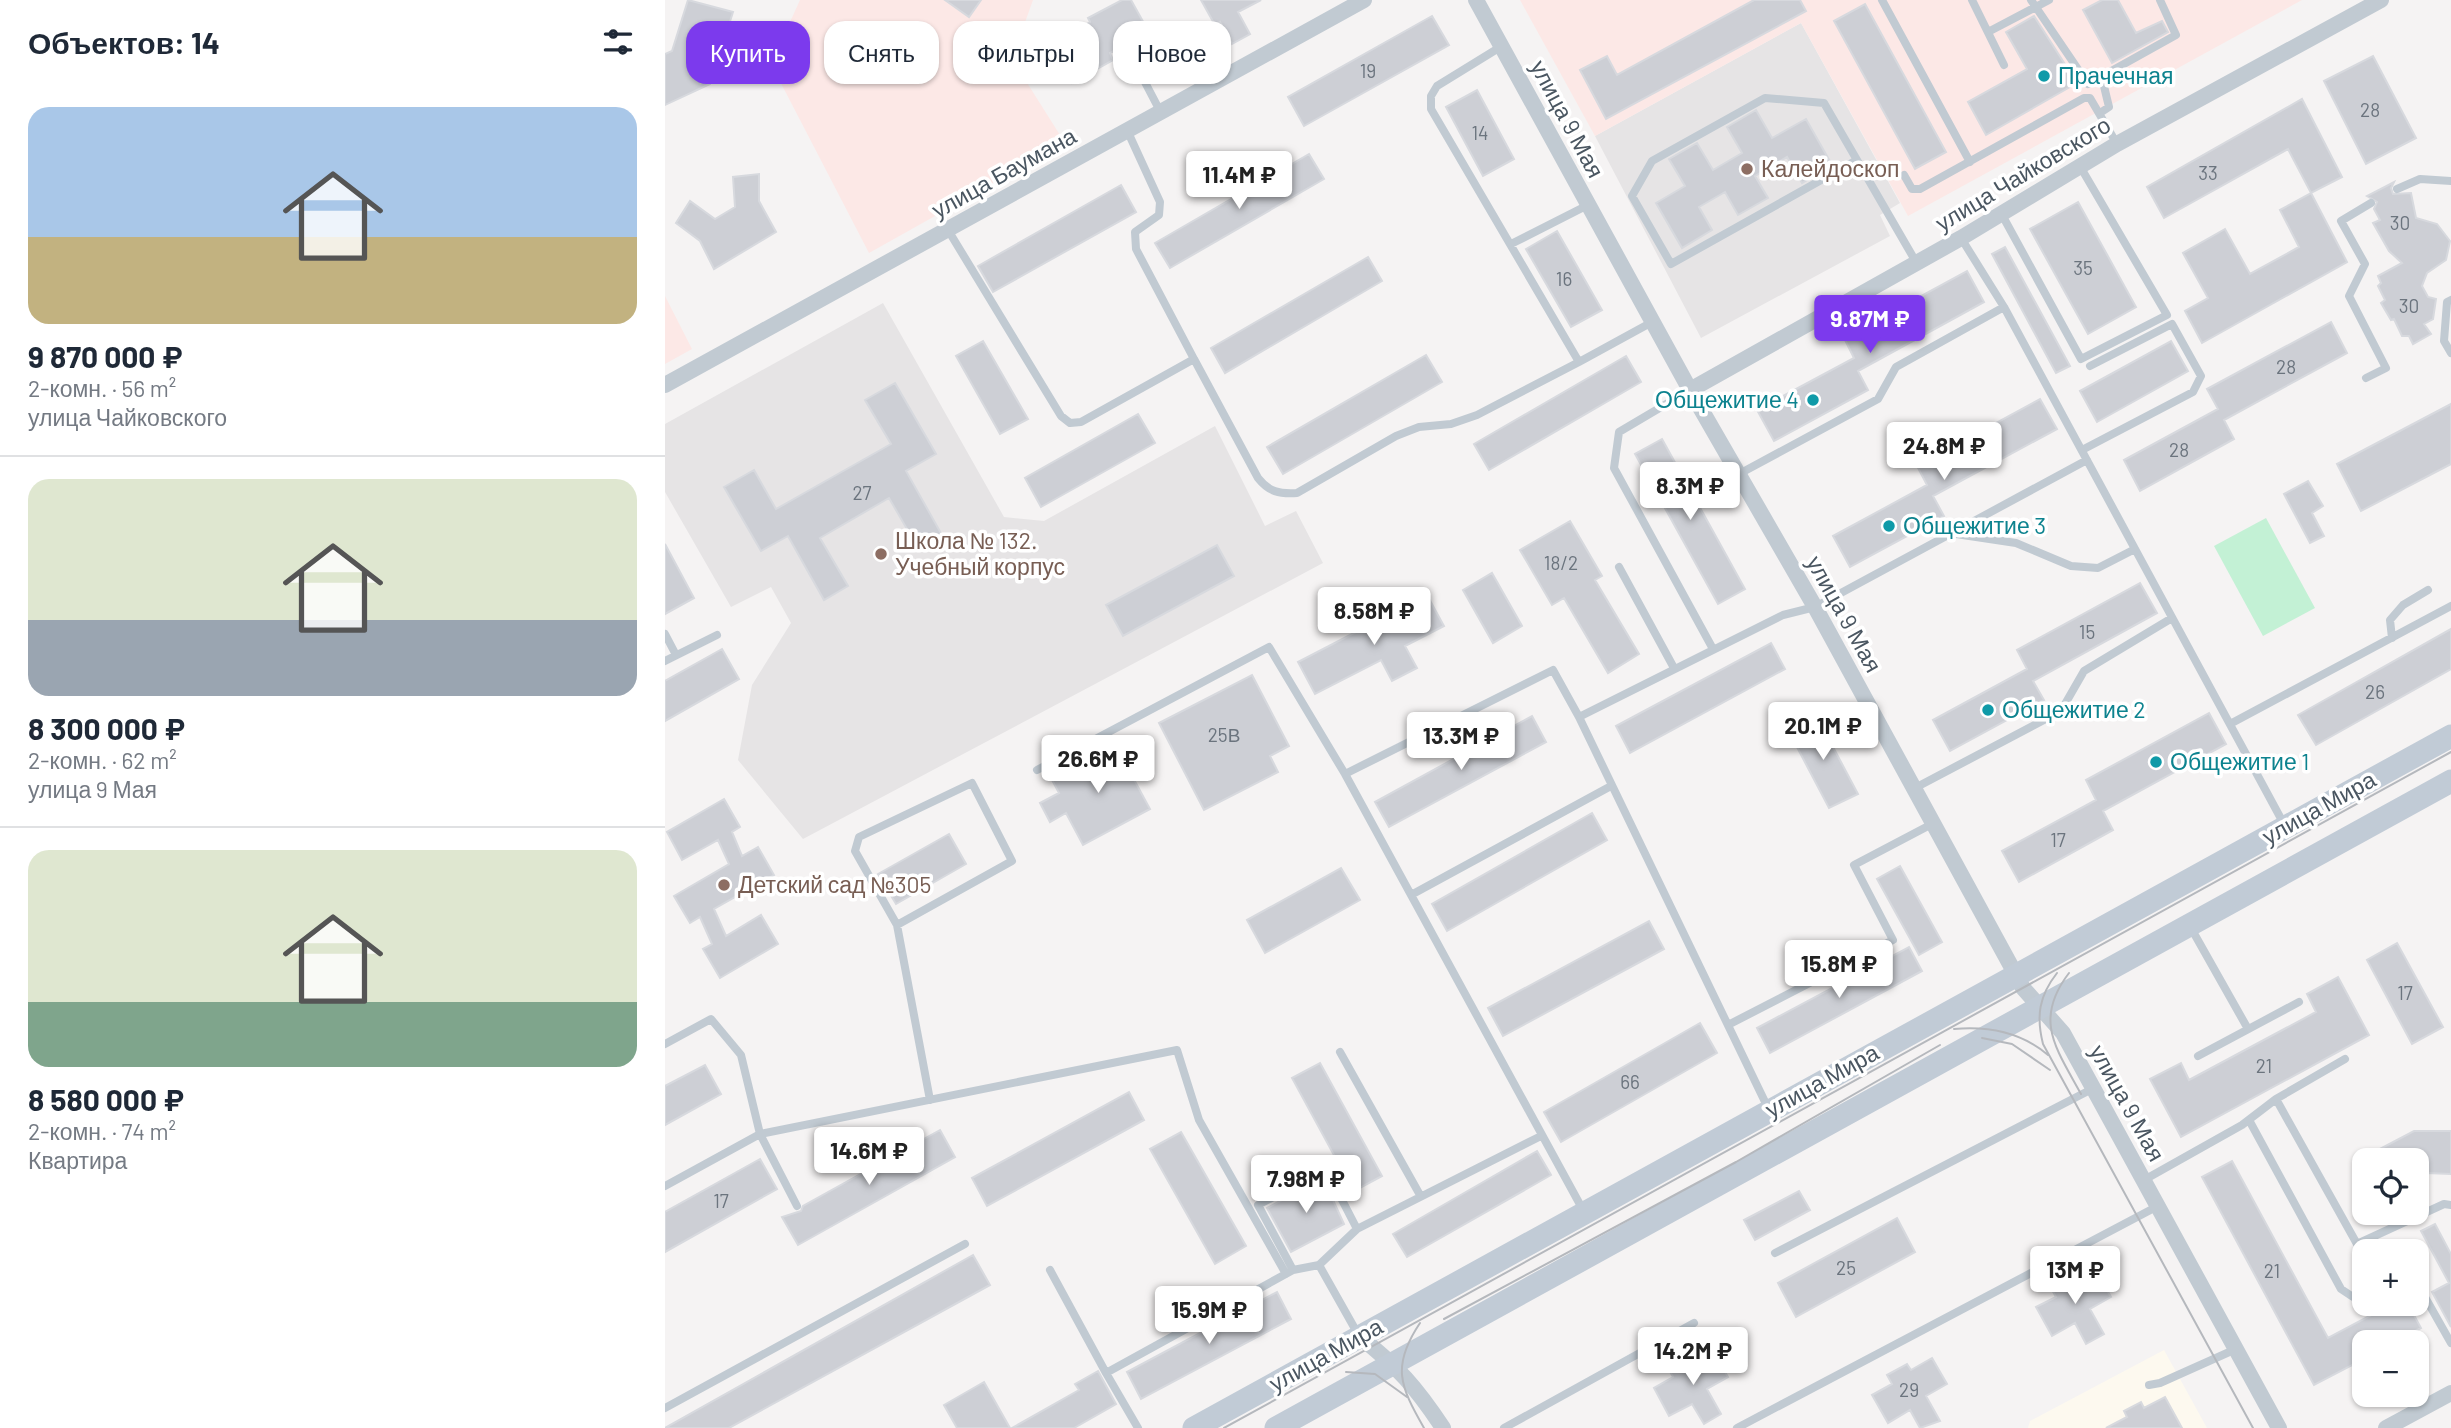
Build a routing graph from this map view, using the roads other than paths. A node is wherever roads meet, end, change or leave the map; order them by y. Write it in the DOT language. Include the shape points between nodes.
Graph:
graph roads {
  1 [pos="1364,0"];
  2 [pos="1476,0"];
  3 [pos="1882,0"];
  4 [pos="1972,0"];
  5 [pos="2049,0"];
  6 [pos="2160,0"];
  7 [pos="2381,0"];
  8 [pos="2033,4"];
  9 [pos="1988,32"];
  10 [pos="1502,46"];
  11 [pos="2004,65"];
  12 [pos="2102,78"];
  13 [pos="1146,84"];
  14 [pos="1160,111"];
  15 [pos="2099,113"];
  16 [pos="1127,130"];
  17 [pos="2117,144"];
  18 [pos="1857,160"];
  19 [pos="1970,162"];
  20 [pos="2081,168"];
  21 [pos="1903,175"];
  22 [pos="2451,181"];
  23 [pos="2397,189"];
  24 [pos="2371,202"];
  25 [pos="1588,205"];
  26 [pos="2001,213"];
  27 [pos="948,230"];
  28 [pos="1961,237"];
  29 [pos="1511,244"];
  30 [pos="1916,262"];
  31 [pos="2451,300"];
  32 [pos="2004,307"];
  33 [pos="1654,321"];
  34 [pos="2451,353"];
  35 [pos="1194,359"];
  36 [pos="1579,362"];
  37 [pos="2090,366"];
  38 [pos="2366,378"];
  39 [pos="665,385"];
  40 [pos="1690,390"];
  41 [pos="2082,450"];
  42 [pos="2087,460"];
  43 [pos="1739,474"];
  44 [pos="1956,534"];
  45 [pos="2135,549"];
  46 [pos="1619,567"];
  47 [pos="2428,590"];
  48 [pos="2451,606"];
  49 [pos="1815,607"];
  50 [pos="2172,618"];
  51 [pos="665,634"];
  52 [pos="717,635"];
  53 [pos="2392,638"];
  54 [pos="1713,649"];
  55 [pos="676,655"];
  56 [pos="665,661"];
  57 [pos="1674,668"];
  58 [pos="1579,717"];
  59 [pos="2230,724"];
  60 [pos="2451,736"];
  61 [pos="1037,770"];
  62 [pos="1345,774"];
  63 [pos="2451,780"];
  64 [pos="1611,786"];
  65 [pos="1913,789"];
  66 [pos="1932,824"];
  67 [pos="2285,826"];
  68 [pos="1411,895"];
  69 [pos="2189,924"];
  70 [pos="897,925"];
  71 [pos="2015,975"];
  72 [pos="2299,1002"];
  73 [pos="2039,1008"];
  74 [pos="1728,1025"];
  75 [pos="2248,1029"];
  76 [pos="665,1044"];
  77 [pos="1340,1052"];
  78 [pos="2198,1056"];
  79 [pos="2345,1059"];
  80 [pos="2094,1088"];
  81 [pos="2276,1099"];
  82 [pos="930,1100"];
  83 [pos="1770,1110"];
  84 [pos="2249,1121"];
  85 [pos="760,1134"];
  86 [pos="1541,1136"];
  87 [pos="2144,1180"];
  88 [pos="665,1186"];
  89 [pos="1420,1195"];
  90 [pos="2451,1205"];
  91 [pos="797,1206"];
  92 [pos="2158,1206"];
  93 [pos="1584,1213"];
  94 [pos="1357,1228"];
  95 [pos="965,1244"];
  96 [pos="1775,1253"];
  97 [pos="1319,1265"];
  98 [pos="1050,1270"];
  99 [pos="1289,1272"];
  100 [pos="2352,1296"];
  101 [pos="2429,1304"];
  102 [pos="1694,1323"];
  103 [pos="1360,1337"];
  104 [pos="2451,1343"];
  105 [pos="2236,1349"];
  106 [pos="1394,1363"];
  107 [pos="1106,1373"];
  108 [pos="2149,1385"];
  109 [pos="2451,1393"];
  110 [pos="665,1408"];
  111 [pos="1138,1428"];
  112 [pos="1194,1428"];
  113 [pos="1276,1428"];
  114 [pos="1443,1428"];
  115 [pos="1504,1428"];
  116 [pos="1737,1428"];
  117 [pos="2279,1428"];
  118 [pos="2386,1428"];
  1 -- 14 [label="street, улица Баумана"];
  2 -- 10 [label="street, улица 9 Мая"];
  3 -- 19 [label="lane"];
  4 -- 9 [label="lane"];
  5 -- 8 [label="lane"];
  6 -- 12 [label="lane" via="2176,35"];
  7 -- 17 [label="street, улица Чайковского"];
  8 -- 9 [label="lane"];
  8 -- 12 [label="lane" via="2088,84"];
  9 -- 11 [label="lane"];
  10 -- 25 [label="street, улица 9 Мая"];
  10 -- 29 [label="lane" via="1437,86 1430,109"];
  12 -- 15 [label="lane" via="2109,107"];
  13 -- 14 [label="lane"];
  14 -- 16 [label="street, улица Баумана"];
  15 -- 17 [label="lane"];
  15 -- 19 [label="lane" via="2090,98 2084,98"];
  16 -- 27 [label="street, улица Баумана"];
  16 -- 35 [label="lane" via="1160,202 1159,215 1135,232 1136,249"];
  17 -- 20 [label="street, улица Чайковского"];
  18 -- 18 [label="lane" via="1824,103 1765,98 1652,161 1632,195 1671,264"];
  18 -- 30 [label="lane"];
  19 -- 21 [label="lane" via="1916,190"];
  20 -- 26 [label="street, улица Чайковского"];
  20 -- 26 [label="lane" via="2167,315 2081,359"];
  22 -- 23 [label="lane" via="2420,179"];
  24 -- 38 [label="lane" via="2340,220 2365,264 2349,296 2386,368"];
  25 -- 29 [label="lane"];
  25 -- 33 [label="street, улица 9 Мая"];
  26 -- 28 [label="street, улица Чайковского"];
  27 -- 35 [label="lane" via="1061,416 1070,423 1081,422"];
  27 -- 39 [label="street, улица Баумана"];
  28 -- 30 [label="street, улица Чайковского"];
  28 -- 32 [label="lane"];
  29 -- 36 [label="lane"];
  30 -- 40 [label="street, улица Чайковского"];
  31 -- 34 [label="lane" via="2447,302 2444,341"];
  32 -- 41 [label="lane"];
  32 -- 43 [label="lane" via="1896,367 1878,399"];
  33 -- 36 [label="lane"];
  33 -- 40 [label="street, улица 9 Мая"];
  35 -- 36 [label="lane" via="1258,478 1267,489 1281,494 1297,493 1419,427 1478,415"];
  37 -- 41 [label="lane" via="2172,324 2201,376 2193,392"];
  40 -- 43 [label="street, улица 9 Мая"];
  40 -- 54 [label="lane" via="1619,432 1614,468"];
  41 -- 42 [label="lane"];
  42 -- 44 [label="lane"];
  42 -- 45 [label="lane"];
  43 -- 49 [label="street, улица 9 Мая"];
  44 -- 45 [label="lane" via="2016,543 2071,566 2098,568"];
  44 -- 49 [label="lane"];
  45 -- 50 [label="lane"];
  46 -- 57 [label="lane"];
  47 -- 53 [label="lane" via="2403,604 2390,620"];
  48 -- 53 [label="lane"];
  49 -- 54 [label="lane" via="1783,615"];
  49 -- 65 [label="street, улица 9 Мая"];
  50 -- 59 [label="lane"];
  50 -- 65 [label="lane" via="2084,671 2061,711"];
  51 -- 55 [label="lane"];
  52 -- 55 [label="lane"];
  53 -- 59 [label="lane"];
  54 -- 57 [label="lane"];
  55 -- 56 [label="lane"];
  57 -- 58 [label="lane"];
  58 -- 62 [label="lane" via="1553,670"];
  58 -- 64 [label="lane"];
  59 -- 67 [label="lane"];
  60 -- 67 [label="main road, улица Мира"];
  61 -- 62 [label="lane" via="1269,647"];
  62 -- 68 [label="lane"];
  63 -- 69 [label="main road, улица Мира"];
  64 -- 68 [label="lane"];
  64 -- 74 [label="lane"];
  65 -- 66 [label="street, улица 9 Мая"];
  66 -- 71 [label="street, улица 9 Мая"];
  66 -- 74 [label="lane" via="1854,864 1893,940"];
  67 -- 71 [label="main road, улица Мира"];
  68 -- 86 [label="lane"];
  69 -- 73 [label="main road, улица Мира"];
  69 -- 75 [label="lane"];
  70 -- 70 [label="lane" via="855,851 859,837 972,783 1012,861"];
  70 -- 82 [label="lane"];
  71 -- 73 [label="street, улица 9 Мая"];
  71 -- 83 [label="main road, улица Мира"];
  72 -- 75 [label="lane"];
  73 -- 80 [label="street, улица 9 Мая" via="2063,1033"];
  73 -- 106 [label="main road, улица Мира"];
  74 -- 83 [label="lane"];
  75 -- 78 [label="lane"];
  76 -- 85 [label="lane" via="711,1019 741,1055"];
  77 -- 89 [label="lane"];
  79 -- 81 [label="lane"];
  80 -- 87 [label="street, улица 9 Мая"];
  80 -- 96 [label="lane"];
  81 -- 84 [label="lane"];
  81 -- 90 [label="lane" via="2357,1244 2444,1204"];
  82 -- 85 [label="lane"];
  82 -- 99 [label="lane" via="1177,1050 1199,1120"];
  83 -- 93 [label="main road, улица Мира"];
  84 -- 87 [label="lane"];
  84 -- 100 [label="lane" via="2340,1289"];
  85 -- 88 [label="lane"];
  85 -- 91 [label="lane"];
  86 -- 89 [label="lane"];
  86 -- 93 [label="lane"];
  87 -- 92 [label="street, улица 9 Мая"];
  89 -- 94 [label="lane"];
  92 -- 105 [label="street, улица 9 Мая"];
  92 -- 116 [label="lane"];
  93 -- 103 [label="main road, улица Мира"];
  94 -- 97 [label="lane"];
  94 -- 99 [label="lane" via="1326,1169 1258,1205"];
  95 -- 110 [label="lane"];
  97 -- 99 [label="lane"];
  97 -- 103 [label="lane"];
  98 -- 107 [label="lane"];
  99 -- 107 [label="lane"];
  101 -- 104 [label="lane"];
  102 -- 115 [label="lane"];
  103 -- 106 [label="street"];
  103 -- 112 [label="main road, улица Мира"];
  105 -- 108 [label="lane"];
  105 -- 117 [label="street, улица 9 Мая"];
  106 -- 113 [label="main road, улица Мира"];
  106 -- 114 [label="street" via="1416,1386"];
  107 -- 111 [label="lane"];
  109 -- 118 [label="street"];
}
